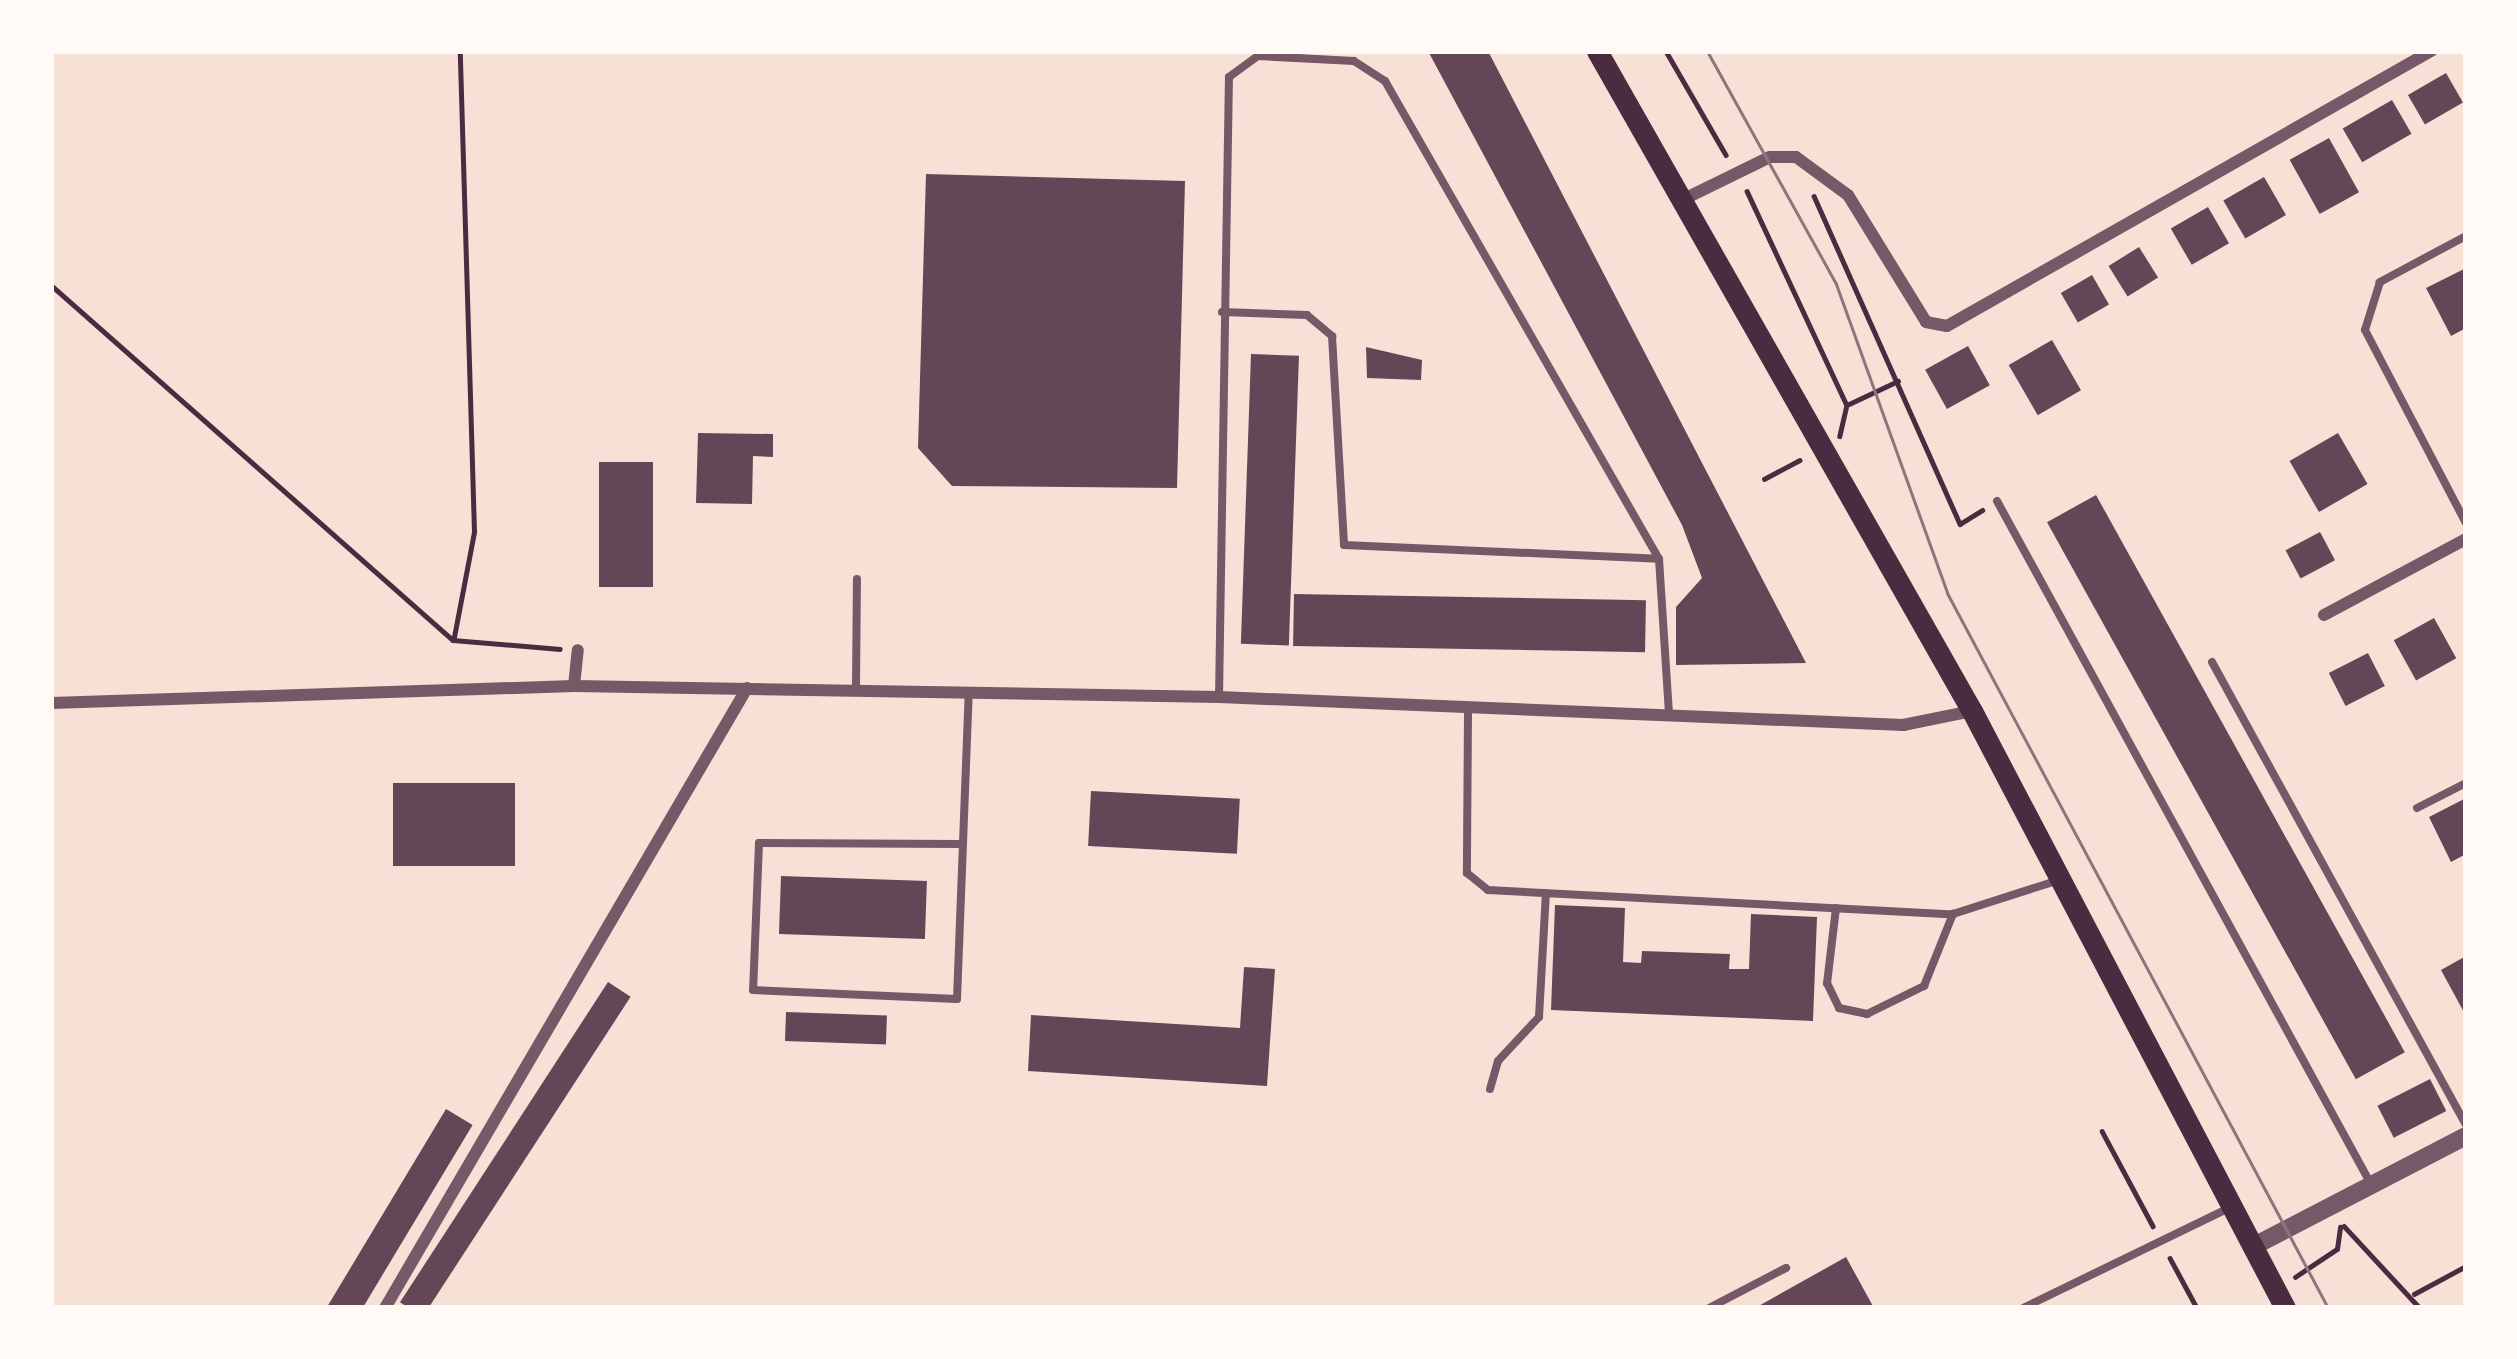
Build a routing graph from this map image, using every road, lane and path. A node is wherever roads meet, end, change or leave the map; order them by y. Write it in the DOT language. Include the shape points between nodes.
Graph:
graph roads {
  1 [pos="460,51"];
  2 [pos="1598,51"];
  3 [pos="1666,51"];
  4 [pos="2431,51"];
  5 [pos="1796,157"];
  6 [pos="1736,173"];
  7 [pos="1678,202"];
  8 [pos="2466,236"];
  9 [pos="51,285"];
  10 [pos="1222,312"];
  11 [pos="1898,381"];
  12 [pos="1847,405"];
  13 [pos="1817,450"];
  14 [pos="1764,479"];
  15 [pos="1997,501"];
  16 [pos="2466,523"];
  17 [pos="2466,538"];
  18 [pos="1659,559"];
  19 [pos="856,579"];
  20 [pos="2324,615"];
  21 [pos="453,640"];
  22 [pos="578,650"];
  23 [pos="2212,662"];
  24 [pos="574,686"];
  25 [pos="747,688"];
  26 [pos="856,688"];
  27 [pos="969,690"];
  28 [pos="1219,697"];
  29 [pos="51,703"];
  30 [pos="1972,710"];
  31 [pos="1468,713"];
  32 [pos="1669,718"];
  33 [pos="2466,783"];
  34 [pos="2417,808"];
  35 [pos="961,844"];
  36 [pos="2059,880"];
  37 [pos="1546,893"];
  38 [pos="1837,908"];
  39 [pos="1953,914"];
  40 [pos="1490,1089"];
  41 [pos="2466,1124"];
  42 [pos="2102,1131"];
  43 [pos="2466,1136"];
  44 [pos="2371,1186"];
  45 [pos="2231,1208"];
  46 [pos="2340,1222"];
  47 [pos="2161,1241"];
  48 [pos="2252,1247"];
  49 [pos="2466,1266"];
  50 [pos="1786,1268"];
  51 [pos="2414,1294"];
  52 [pos="385,1308"];
  53 [pos="1709,1308"];
  54 [pos="2023,1308"];
  55 [pos="2197,1308"];
  56 [pos="2285,1308"];
  57 [pos="2420,1308"];
  1 -- 21 [label="path" via="473,532"];
  2 -- 7 [label="main road"];
  3 -- 6 [label="path"];
  4 -- 5 [label="street" via="1947,326 1926,322 1848,194"];
  5 -- 6 [label="street"];
  5 -- 11 [label="path"];
  6 -- 7 [label="street"];
  6 -- 12 [label="path"];
  7 -- 13 [label="main road"];
  8 -- 16 [label="lane" via="2380,282 2365,330"];
  9 -- 21 [label="path"];
  10 -- 18 [label="lane" via="1307,315 1332,336 1344,544"];
  10 -- 18 [label="lane" via="1228,77 1258,56 1369,67"];
  10 -- 28 [label="lane"];
  11 -- 12 [label="path"];
  11 -- 15 [label="path" via="1960,524"];
  12 -- 13 [label="path" via="1846,432"];
  13 -- 14 [label="path"];
  13 -- 30 [label="main road"];
  15 -- 44 [label="lane"];
  17 -- 20 [label="street"];
  18 -- 32 [label="lane"];
  19 -- 26 [label="lane"];
  21 -- 22 [label="path"];
  22 -- 24 [label="street"];
  23 -- 41 [label="lane"];
  24 -- 25 [label="street"];
  24 -- 29 [label="street"];
  25 -- 26 [label="street"];
  25 -- 52 [label="street"];
  26 -- 27 [label="street"];
  27 -- 28 [label="street"];
  27 -- 35 [label="lane"];
  28 -- 31 [label="street"];
  30 -- 32 [label="street" via="1903,725"];
  30 -- 36 [label="main road"];
  31 -- 32 [label="street"];
  31 -- 37 [label="lane" via="1467,873 1488,890"];
  33 -- 34 [label="lane"];
  35 -- 35 [label="lane" via="957,999 753,990 759,842"];
  36 -- 39 [label="lane"];
  36 -- 45 [label="main road"];
  37 -- 38 [label="lane"];
  37 -- 40 [label="lane" via="1539,1017 1498,1061"];
  38 -- 39 [label="lane"];
  38 -- 39 [label="lane" via="1827,983 1839,1009 1867,1014 1924,986"];
  42 -- 47 [label="path"];
  43 -- 44 [label="street"];
  44 -- 48 [label="street"];
  45 -- 47 [label="lane"];
  45 -- 48 [label="main road"];
  46 -- 51 [label="path"];
  47 -- 54 [label="lane"];
  47 -- 55 [label="path"];
  48 -- 56 [label="main road"];
  49 -- 51 [label="path"];
  50 -- 53 [label="lane"];
  51 -- 57 [label="path"];
}
